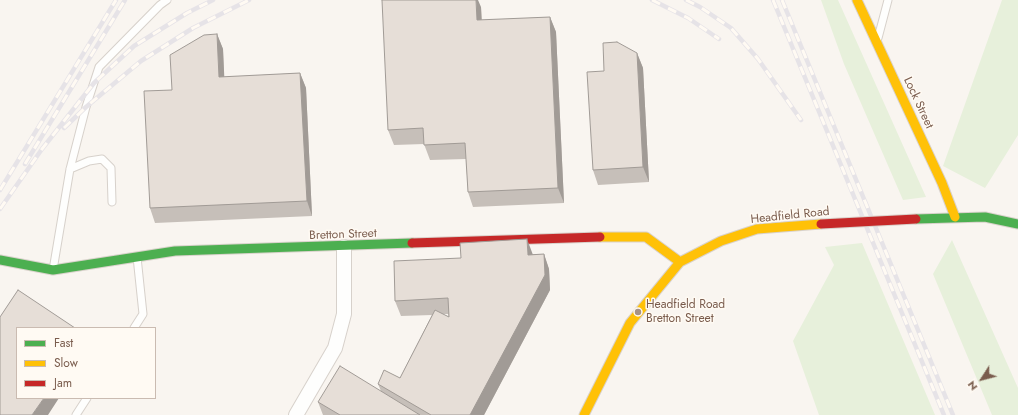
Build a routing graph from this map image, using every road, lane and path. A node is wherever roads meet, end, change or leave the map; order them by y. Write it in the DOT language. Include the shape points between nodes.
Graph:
graph roads {
  1 [pos="167,0"];
  2 [pos="857,0"];
  3 [pos="888,0"];
  4 [pos="877,42"];
  5 [pos="70,169"];
  6 [pos="112,202"];
  7 [pos="955,216"];
  8 [pos="1018,224"];
  9 [pos="344,247"];
  10 [pos="137,257"];
  11 [pos="0,260"];
  12 [pos="680,262"];
  13 [pos="53,270"];
  14 [pos="135,327"];
  15 [pos="87,399"];
  16 [pos="76,415"];
  17 [pos="296,415"];
  18 [pos="584,415"];
  1 -- 5 [label="lane" via="99,67"];
  2 -- 4 [label="street, Lock Street"];
  3 -- 4 [label="lane"];
  4 -- 7 [label="street, Lock Street"];
  5 -- 6 [label="lane" via="102,159 111,168"];
  5 -- 13 [label="lane"];
  7 -- 8 [label="street, Headfield Road" via="985,217"];
  7 -- 12 [label="street, Headfield Road, bridge" via="757,229 721,241"];
  9 -- 10 [label="street, Bretton Street" via="175,251"];
  9 -- 12 [label="street, Bretton Street" via="646,237"];
  9 -- 17 [label="street" via="344,314 335,348"];
  10 -- 13 [label="street, Bretton Street"];
  10 -- 14 [label="lane" via="143,314"];
  11 -- 13 [label="street, Bretton Street"];
  12 -- 18 [label="street, Headfield Road" via="630,323"];
  15 -- 16 [label="lane"];
}
